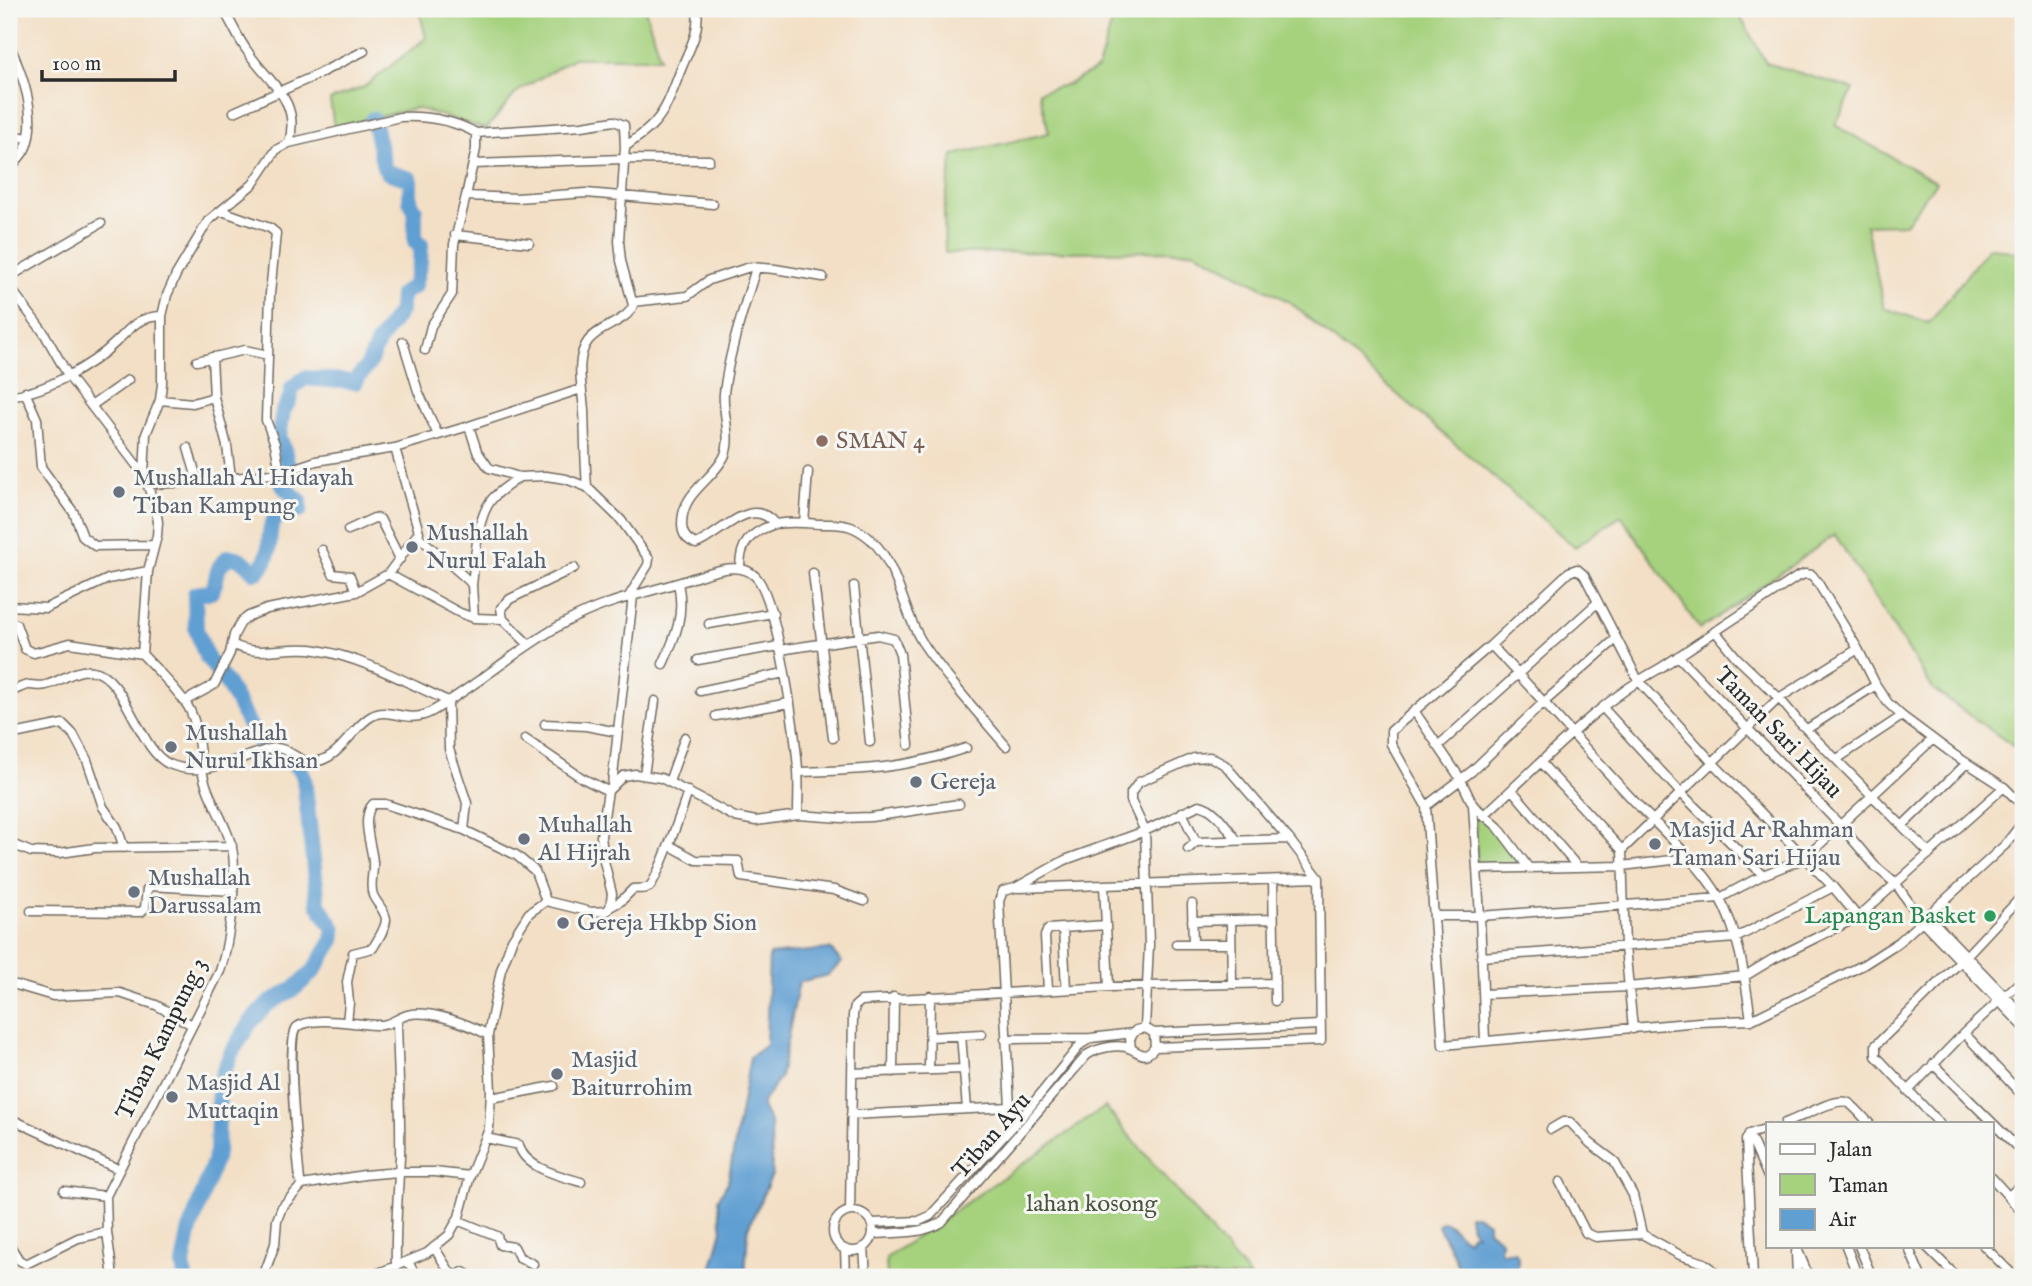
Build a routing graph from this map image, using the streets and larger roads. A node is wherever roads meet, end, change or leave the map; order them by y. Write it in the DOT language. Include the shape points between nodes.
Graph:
graph roads {
  1 [pos="223,9"];
  2 [pos="696,9"];
  3 [pos="9,44"];
  4 [pos="364,51"];
  5 [pos="281,91"];
  6 [pos="233,112"];
  7 [pos="476,133"];
  8 [pos="9,135"];
  9 [pos="28,138"];
  10 [pos="289,143"];
  11 [pos="625,147"];
  12 [pos="624,159"];
  13 [pos="709,160"];
  14 [pos="472,164"];
  15 [pos="9,169"];
  16 [pos="466,196"];
  17 [pos="623,196"];
  18 [pos="713,204"];
  19 [pos="222,211"];
  20 [pos="101,223"];
  21 [pos="455,235"];
  22 [pos="529,243"];
  23 [pos="756,268"];
  24 [pos="9,277"];
  25 [pos="823,277"];
  26 [pos="9,286"];
  27 [pos="633,302"];
  28 [pos="162,316"];
  29 [pos="403,342"];
  30 [pos="425,350"];
  31 [pos="268,355"];
  32 [pos="212,357"];
  33 [pos="197,361"];
  34 [pos="69,377"];
  35 [pos="128,380"];
  36 [pos="581,389"];
  37 [pos="25,392"];
  38 [pos="9,395"];
  39 [pos="214,397"];
  40 [pos="160,400"];
  41 [pos="90,406"];
  42 [pos="469,426"];
  43 [pos="438,435"];
  44 [pos="188,448"];
  45 [pos="395,448"];
  46 [pos="283,472"];
  47 [pos="808,472"];
  48 [pos="144,475"];
  49 [pos="231,477"];
  50 [pos="519,477"];
  51 [pos="198,482"];
  52 [pos="148,484"];
  53 [pos="587,487"];
  54 [pos="804,523"];
  55 [pos="775,524"];
  56 [pos="348,530"];
  57 [pos="418,536"];
  58 [pos="153,545"];
  59 [pos="322,550"];
  60 [pos="400,559"];
  61 [pos="740,567"];
  62 [pos="574,568"];
  63 [pos="148,571"];
  64 [pos="813,573"];
  65 [pos="388,574"];
  66 [pos="678,583"];
  67 [pos="472,585"];
  68 [pos="854,586"];
  69 [pos="356,592"];
  70 [pos="631,596"];
  71 [pos="1597,603"];
  72 [pos="9,606"];
  73 [pos="773,613"];
  74 [pos="474,618"];
  75 [pos="503,619"];
  76 [pos="9,621"];
  77 [pos="709,624"];
  78 [pos="1715,631"];
  79 [pos="860,638"];
  80 [pos="1616,639"];
  81 [pos="822,643"];
  82 [pos="232,644"];
  83 [pos="528,644"];
  84 [pos="1491,645"];
  85 [pos="779,648"];
  86 [pos="1858,649"];
  87 [pos="142,654"];
  88 [pos="1678,656"];
  89 [pos="698,660"];
  90 [pos="663,664"];
  91 [pos="784,673"];
  92 [pos="1517,673"];
  93 [pos="1638,680"];
  94 [pos="1876,685"];
  95 [pos="700,691"];
  96 [pos="9,693"];
  97 [pos="1779,698"];
  98 [pos="185,701"];
  99 [pos="448,701"];
  100 [pos="655,701"];
  101 [pos="789,703"];
  102 [pos="1544,703"];
  103 [pos="1603,708"];
  104 [pos="1415,712"];
  105 [pos="716,716"];
  106 [pos="1902,716"];
  107 [pos="545,724"];
  108 [pos="1745,729"];
  109 [pos="1807,729"];
  110 [pos="618,732"];
  111 [pos="1572,734"];
  112 [pos="9,735"];
  113 [pos="685,737"];
  114 [pos="833,738"];
  115 [pos="524,739"];
  116 [pos="1933,739"];
  117 [pos="870,742"];
  118 [pos="909,745"];
  119 [pos="1006,746"];
  120 [pos="1438,746"];
  121 [pos="966,748"];
  122 [pos="1838,759"];
  123 [pos="1712,762"];
  124 [pos="1541,763"];
  125 [pos="1967,763"];
  126 [pos="202,770"];
  127 [pos="798,772"];
  128 [pos="644,775"];
  129 [pos="1460,778"];
  130 [pos="669,782"];
  131 [pos="2004,787"];
  132 [pos="610,788"];
  133 [pos="1512,790"];
  134 [pos="688,791"];
  135 [pos="1680,792"];
  136 [pos="1872,795"];
  137 [pos="959,804"];
  138 [pos="1473,805"];
  139 [pos="1426,806"];
  140 [pos="2023,806"];
  141 [pos="1182,812"];
  142 [pos="798,815"];
  143 [pos="1483,816"];
  144 [pos="1651,820"];
  145 [pos="2023,822"];
  146 [pos="1840,825"];
  147 [pos="1902,826"];
  148 [pos="464,830"];
  149 [pos="1145,831"];
  150 [pos="1236,839"];
  151 [pos="1289,839"];
  152 [pos="10,842"];
  153 [pos="1196,842"];
  154 [pos="668,845"];
  155 [pos="232,846"];
  156 [pos="124,848"];
  157 [pos="1188,849"];
  158 [pos="1622,850"];
  159 [pos="1930,854"];
  160 [pos="1689,858"];
  161 [pos="1805,858"];
  162 [pos="1577,866"];
  163 [pos="1622,866"];
  164 [pos="1528,867"];
  165 [pos="1477,869"];
  166 [pos="1763,875"];
  167 [pos="1319,878"];
  168 [pos="1273,881"];
  169 [pos="1147,883"];
  170 [pos="1896,884"];
  171 [pos="1104,885"];
  172 [pos="1833,887"];
  173 [pos="1015,888"];
  174 [pos="233,891"];
  175 [pos="2023,895"];
  176 [pos="1720,898"];
  177 [pos="546,901"];
  178 [pos="864,901"];
  179 [pos="1192,904"];
  180 [pos="1625,906"];
  181 [pos="610,907"];
  182 [pos="32,911"];
  183 [pos="1435,916"];
  184 [pos="1480,916"];
  185 [pos="1858,918"];
  186 [pos="1273,919"];
  187 [pos="1925,919"];
  188 [pos="1192,921"];
  189 [pos="1231,921"];
  190 [pos="1106,925"];
  191 [pos="1063,928"];
  192 [pos="1735,938"];
  193 [pos="1176,944"];
  194 [pos="1193,944"];
  195 [pos="1231,944"];
  196 [pos="1625,947"];
  197 [pos="1481,957"];
  198 [pos="1963,958"];
  199 [pos="1745,976"];
  200 [pos="2023,979"];
  201 [pos="1232,982"];
  202 [pos="9,983"];
  203 [pos="1275,983"];
  204 [pos="1148,986"];
  205 [pos="1629,986"];
  206 [pos="1108,987"];
  207 [pos="1066,989"];
  208 [pos="1048,990"];
  209 [pos="1003,993"];
  210 [pos="1483,994"];
  211 [pos="930,996"];
  212 [pos="894,997"];
  213 [pos="2003,999"];
  214 [pos="1275,1001"];
  215 [pos="2023,1015"];
  216 [pos="1751,1020"];
  217 [pos="397,1021"];
  218 [pos="347,1022"];
  219 [pos="192,1025"];
  220 [pos="1320,1025"];
  221 [pos="2023,1026"];
  222 [pos="1145,1028"];
  223 [pos="1633,1029"];
  224 [pos="1133,1033"];
  225 [pos="1154,1033"];
  226 [pos="1964,1033"];
  227 [pos="982,1034"];
  228 [pos="488,1035"];
  229 [pos="961,1035"];
  230 [pos="930,1037"];
  231 [pos="1091,1038"];
  232 [pos="1005,1039"];
  233 [pos="1485,1040"];
  234 [pos="1155,1047"];
  235 [pos="1131,1049"];
  236 [pos="1933,1063"];
  237 [pos="963,1069"];
  238 [pos="929,1070"];
  239 [pos="893,1072"];
  240 [pos="852,1073"];
  241 [pos="554,1086"];
  242 [pos="1908,1091"];
  243 [pos="2023,1096"];
  244 [pos="491,1098"];
  245 [pos="1010,1107"];
  246 [pos="967,1109"];
  247 [pos="1026,1112"];
  248 [pos="850,1115"];
  249 [pos="9,1118"];
  250 [pos="1862,1119"];
  251 [pos="1805,1120"];
  252 [pos="1938,1122"];
  253 [pos="1992,1122"];
  254 [pos="1994,1124"];
  255 [pos="1552,1129"];
  256 [pos="1766,1129"];
  257 [pos="1749,1134"];
  258 [pos="486,1138"];
  259 [pos="2023,1153"];
  260 [pos="118,1168"];
  261 [pos="398,1172"];
  262 [pos="1766,1172"];
  263 [pos="470,1176"];
  264 [pos="1994,1180"];
  265 [pos="581,1182"];
  266 [pos="1560,1182"];
  267 [pos="2023,1182"];
  268 [pos="302,1185"];
  269 [pos="64,1191"];
  270 [pos="106,1196"];
  271 [pos="2009,1196"];
  272 [pos="850,1211"];
  273 [pos="2023,1213"];
  274 [pos="457,1220"];
  275 [pos="872,1223"];
  276 [pos="107,1232"];
  277 [pos="873,1234"];
  278 [pos="1642,1234"];
  279 [pos="9,1244"];
  280 [pos="434,1247"];
  281 [pos="864,1247"];
  282 [pos="1796,1248"];
  283 [pos="1797,1248"];
  284 [pos="1847,1248"];
  285 [pos="1860,1248"];
  286 [pos="1909,1248"];
  287 [pos="1928,1248"];
  288 [pos="1986,1248"];
  289 [pos="845,1249"];
  290 [pos="408,1261"];
  291 [pos="533,1264"];
  292 [pos="396,1266"];
  293 [pos="113,1277"];
  294 [pos="263,1277"];
  295 [pos="369,1277"];
  296 [pos="416,1277"];
  297 [pos="472,1277"];
  298 [pos="846,1277"];
  299 [pos="866,1277"];
  300 [pos="1719,1277"];
  301 [pos="1753,1277"];
  302 [pos="1797,1277"];
  303 [pos="1809,1277"];
  304 [pos="1858,1277"];
  305 [pos="1872,1277"];
  306 [pos="1921,1277"];
  307 [pos="1957,1277"];
  308 [pos="2015,1277"];
  1 -- 5 [label="street" via="245,49"];
  2 -- 11 [label="street" via="697,31 673,94 655,123"];
  3 -- 9 [label="street" via="29,109"];
  4 -- 5 [label="street"];
  5 -- 6 [label="street"];
  5 -- 10 [label="street" via="290,108 293,129"];
  7 -- 10 [label="street" via="456,123 418,116"];
  7 -- 11 [label="street" via="618,121 625,128"];
  7 -- 14 [label="street"];
  8 -- 9 [label="street"];
  9 -- 15 [label="street"];
  10 -- 19 [label="street" via="276,150 253,184"];
  11 -- 12 [label="street"];
  12 -- 13 [label="street"];
  12 -- 14 [label="street"];
  12 -- 17 [label="street"];
  14 -- 16 [label="street"];
  16 -- 17 [label="street"];
  16 -- 21 [label="street"];
  17 -- 18 [label="street"];
  17 -- 27 [label="street" via="619,241"];
  19 -- 28 [label="street" via="208,221 187,256"];
  19 -- 31 [label="street" via="276,233"];
  20 -- 24 [label="street"];
  21 -- 22 [label="street"];
  21 -- 30 [label="street" via="452,294 435,317"];
  23 -- 25 [label="street"];
  23 -- 27 [label="street" via="709,280 687,296"];
  23 -- 55 [label="street" via="728,368 725,455 692,493 682,525 688,541 696,544 729,521 755,513"];
  26 -- 34 [label="street"];
  27 -- 36 [label="street" via="629,314 600,329 583,347"];
  28 -- 34 [label="street" via="128,327 116,342"];
  28 -- 40 [label="street"];
  29 -- 43 [label="street"];
  31 -- 32 [label="street" via="249,350"];
  31 -- 46 [label="street" via="266,420"];
  32 -- 33 [label="street"];
  32 -- 39 [label="street"];
  34 -- 37 [label="street"];
  34 -- 41 [label="street"];
  35 -- 41 [label="street"];
  36 -- 42 [label="street"];
  36 -- 53 [label="street"];
  37 -- 38 [label="street"];
  37 -- 58 [label="street" via="37,419 41,467 74,513 86,542 94,546"];
  39 -- 40 [label="street" via="193,403"];
  39 -- 49 [label="street"];
  40 -- 48 [label="street" via="146,434"];
  41 -- 48 [label="street"];
  42 -- 43 [label="street"];
  42 -- 50 [label="street" via="483,462"];
  43 -- 45 [label="street"];
  44 -- 51 [label="street"];
  45 -- 46 [label="street" via="324,459"];
  45 -- 57 [label="street"];
  46 -- 49 [label="street"];
  47 -- 54 [label="street"];
  48 -- 52 [label="street"];
  49 -- 51 [label="street"];
  50 -- 53 [label="street" via="557,478"];
  50 -- 67 [label="street" via="486,509"];
  51 -- 52 [label="street"];
  52 -- 58 [label="street" via="158,522"];
  53 -- 70 [label="street" via="621,520 649,559"];
  54 -- 55 [label="street"];
  54 -- 119 [label="street" via="851,527 872,542 889,565 921,641"];
  55 -- 61 [label="street" via="744,543"];
  56 -- 60 [label="street" via="380,519"];
  57 -- 60 [label="street"];
  57 -- 67 [label="street"];
  58 -- 63 [label="street"];
  59 -- 69 [label="street" via="333,574 350,576"];
  60 -- 65 [label="street"];
  61 -- 66 [label="street"];
  61 -- 73 [label="street" via="764,587"];
  62 -- 75 [label="street" via="510,599 502,608"];
  63 -- 72 [label="street" via="108,579 46,608"];
  63 -- 87 [label="street"];
  64 -- 81 [label="street"];
  65 -- 69 [label="street"];
  65 -- 74 [label="street"];
  66 -- 70 [label="street"];
  66 -- 90 [label="street" via="681,615"];
  67 -- 74 [label="street"];
  68 -- 79 [label="street"];
  69 -- 82 [label="street" via="249,616 241,622"];
  70 -- 83 [label="street" via="567,621"];
  70 -- 110 [label="street"];
  71 -- 80 [label="street"];
  71 -- 84 [label="street" via="1584,575 1573,570"];
  71 -- 92 [label="street"];
  73 -- 77 [label="street"];
  73 -- 85 [label="street"];
  74 -- 75 [label="street"];
  75 -- 83 [label="street"];
  76 -- 87 [label="street" via="16,624 25,649 34,653 70,643"];
  78 -- 86 [label="street" via="1808,574"];
  78 -- 88 [label="street"];
  78 -- 97 [label="street"];
  79 -- 81 [label="street"];
  79 -- 117 [label="street"];
  79 -- 118 [label="street" via="888,636 898,644"];
  80 -- 93 [label="street"];
  80 -- 102 [label="street"];
  81 -- 85 [label="street"];
  81 -- 114 [label="street"];
  82 -- 98 [label="street" via="214,685"];
  82 -- 99 [label="street" via="260,652 315,649 375,667"];
  83 -- 99 [label="street"];
  84 -- 92 [label="street"];
  84 -- 104 [label="street"];
  85 -- 89 [label="street"];
  85 -- 91 [label="street"];
  86 -- 94 [label="street"];
  86 -- 97 [label="street"];
  87 -- 98 [label="street, Tiban Kampung 3"];
  88 -- 93 [label="street"];
  88 -- 108 [label="street, Taman Sari Hijau"];
  91 -- 95 [label="street"];
  91 -- 101 [label="street"];
  92 -- 102 [label="street"];
  92 -- 120 [label="street"];
  93 -- 103 [label="street"];
  93 -- 123 [label="street"];
  94 -- 106 [label="street"];
  94 -- 109 [label="street"];
  96 -- 126 [label="street" via="26,685 47,685 78,671 104,674 161,760"];
  97 -- 108 [label="street"];
  97 -- 109 [label="street"];
  98 -- 126 [label="street, Tiban Kampung 3" via="196,729"];
  99 -- 126 [label="street" via="417,718 369,717 339,749 320,761 303,761 274,748"];
  99 -- 148 [label="street" via="449,749 467,803"];
  100 -- 128 [label="street"];
  101 -- 105 [label="street"];
  101 -- 127 [label="street"];
  102 -- 111 [label="street"];
  102 -- 129 [label="street"];
  103 -- 111 [label="street"];
  103 -- 135 [label="street"];
  104 -- 120 [label="street"];
  104 -- 139 [label="street" via="1391,731 1390,739"];
  106 -- 116 [label="street"];
  106 -- 122 [label="street"];
  107 -- 110 [label="street"];
  108 -- 123 [label="street"];
  108 -- 146 [label="street, Taman Sari Hijau"];
  109 -- 122 [label="street"];
  110 -- 132 [label="street"];
  111 -- 124 [label="street"];
  111 -- 144 [label="street"];
  112 -- 156 [label="street" via="63,724 87,760"];
  113 -- 130 [label="street"];
  115 -- 132 [label="street" via="582,778"];
  116 -- 125 [label="street"];
  116 -- 136 [label="street"];
  120 -- 129 [label="street"];
  121 -- 127 [label="street" via="891,768"];
  122 -- 136 [label="street"];
  123 -- 135 [label="street"];
  123 -- 161 [label="street"];
  124 -- 133 [label="street"];
  124 -- 158 [label="street"];
  125 -- 131 [label="street"];
  125 -- 147 [label="street"];
  126 -- 155 [label="street, Tiban Kampung 3"];
  127 -- 142 [label="street"];
  128 -- 130 [label="street"];
  128 -- 132 [label="street" via="623,776"];
  129 -- 138 [label="street"];
  129 -- 139 [label="street"];
  130 -- 134 [label="street"];
  131 -- 140 [label="street"];
  131 -- 159 [label="street"];
  132 -- 181 [label="street" via="601,836 612,894"];
  133 -- 143 [label="street"];
  133 -- 162 [label="street"];
  134 -- 142 [label="street" via="746,820"];
  134 -- 154 [label="street"];
  135 -- 144 [label="street"];
  135 -- 166 [label="street"];
  136 -- 146 [label="street"];
  136 -- 147 [label="street"];
  137 -- 142 [label="street" via="871,817"];
  138 -- 143 [label="street"];
  138 -- 165 [label="street"];
  139 -- 183 [label="street"];
  141 -- 149 [label="street"];
  141 -- 150 [label="street" via="1205,806"];
  141 -- 153 [label="street"];
  143 -- 164 [label="street"];
  144 -- 158 [label="street"];
  144 -- 160 [label="street"];
  145 -- 187 [label="street" via="2005,845"];
  146 -- 161 [label="street"];
  146 -- 170 [label="street, Taman Sari Hijau"];
  147 -- 159 [label="street"];
  148 -- 177 [label="street" via="529,865"];
  148 -- 218 [label="street" via="385,804 369,808 373,895 386,922 373,948 354,953 347,982"];
  149 -- 151 [label="street" via="1131,801 1135,785 1202,757 1225,765"];
  149 -- 169 [label="street"];
  149 -- 173 [label="street" via="1065,860"];
  150 -- 151 [label="street"];
  150 -- 153 [label="street"];
  151 -- 167 [label="street"];
  152 -- 156 [label="street" via="45,853"];
  153 -- 157 [label="street"];
  154 -- 178 [label="street" via="696,860 738,861 741,877 834,890"];
  154 -- 181 [label="street" via="650,886 633,889"];
  155 -- 156 [label="street"];
  155 -- 174 [label="street, Tiban Kampung 3"];
  158 -- 163 [label="street"];
  159 -- 170 [label="street"];
  160 -- 163 [label="street"];
  160 -- 176 [label="street"];
  161 -- 166 [label="street"];
  161 -- 172 [label="street"];
  162 -- 163 [label="street"];
  162 -- 164 [label="street"];
  163 -- 180 [label="street"];
  164 -- 165 [label="street"];
  165 -- 184 [label="street"];
  166 -- 176 [label="street"];
  167 -- 168 [label="street"];
  167 -- 220 [label="street"];
  168 -- 169 [label="street"];
  168 -- 186 [label="street"];
  169 -- 171 [label="street"];
  169 -- 204 [label="street"];
  170 -- 185 [label="street"];
  170 -- 187 [label="street, Taman Sari Hijau"];
  171 -- 173 [label="street"];
  171 -- 190 [label="street"];
  172 -- 185 [label="street"];
  172 -- 192 [label="street"];
  173 -- 209 [label="street" via="999,897"];
  174 -- 182 [label="street" via="151,886 142,912"];
  174 -- 219 [label="street, Tiban Kampung 3" via="220,971"];
  175 -- 198 [label="street"];
  176 -- 180 [label="street"];
  176 -- 192 [label="street"];
  177 -- 181 [label="street" via="591,912"];
  177 -- 228 [label="street" via="529,913 512,940"];
  179 -- 188 [label="street"];
  180 -- 184 [label="street"];
  180 -- 196 [label="street"];
  183 -- 184 [label="street"];
  183 -- 233 [label="street" via="1443,1045"];
  184 -- 197 [label="street"];
  185 -- 199 [label="street"];
  186 -- 189 [label="street"];
  186 -- 203 [label="street"];
  187 -- 198 [label="street, Taman Sari Hijau"];
  187 -- 216 [label="street" via="1899,943 1863,965"];
  188 -- 189 [label="street"];
  188 -- 194 [label="street"];
  189 -- 195 [label="street"];
  190 -- 191 [label="street"];
  190 -- 206 [label="street"];
  191 -- 207 [label="street"];
  191 -- 208 [label="street" via="1045,933"];
  192 -- 196 [label="street"];
  192 -- 199 [label="street"];
  193 -- 194 [label="street"];
  194 -- 195 [label="street"];
  195 -- 201 [label="street"];
  196 -- 197 [label="street"];
  196 -- 205 [label="street"];
  197 -- 210 [label="street"];
  198 -- 213 [label="street, Taman Sari Hijau"];
  198 -- 242 [label="street" via="1876,1045 1876,1056"];
  199 -- 205 [label="street"];
  199 -- 216 [label="street"];
  200 -- 213 [label="street"];
  201 -- 203 [label="street"];
  201 -- 204 [label="street"];
  202 -- 219 [label="street" via="53,996 120,993 156,1005"];
  203 -- 214 [label="street"];
  204 -- 206 [label="street"];
  204 -- 222 [label="street"];
  205 -- 210 [label="street"];
  205 -- 223 [label="street"];
  206 -- 207 [label="street"];
  207 -- 208 [label="street"];
  208 -- 209 [label="street"];
  209 -- 211 [label="street"];
  209 -- 232 [label="street"];
  210 -- 233 [label="street"];
  211 -- 212 [label="street"];
  211 -- 230 [label="street"];
  212 -- 239 [label="street"];
  212 -- 240 [label="street" via="861,1001 855,1006"];
  213 -- 215 [label="street"];
  213 -- 221 [label="street"];
  213 -- 226 [label="street"];
  216 -- 223 [label="street"];
  217 -- 218 [label="street" via="385,1025"];
  217 -- 228 [label="street" via="418,1014 457,1021"];
  217 -- 261 [label="street"];
  218 -- 268 [label="street" via="304,1025 293,1032 294,1113"];
  219 -- 260 [label="street, Tiban Kampung 3"];
  220 -- 225 [label="street"];
  220 -- 234 [label="street" via="1321,1041"];
  222 -- 224 [label="street"];
  222 -- 225 [label="street"];
  223 -- 233 [label="street"];
  224 -- 231 [label="street"];
  224 -- 235 [label="street"];
  225 -- 234 [label="street"];
  226 -- 236 [label="street"];
  226 -- 243 [label="street"];
  227 -- 229 [label="street"];
  228 -- 244 [label="street"];
  229 -- 230 [label="street"];
  229 -- 237 [label="street"];
  230 -- 238 [label="street"];
  231 -- 232 [label="street"];
  231 -- 247 [label="street, Tiban Ayu" via="1081,1044"];
  232 -- 245 [label="street"];
  234 -- 235 [label="street" via="1147,1055"];
  235 -- 277 [label="street, Tiban Ayu" via="1098,1049 1087,1055 942,1222 919,1232"];
  236 -- 242 [label="street"];
  236 -- 253 [label="street"];
  237 -- 238 [label="street"];
  237 -- 246 [label="street"];
  238 -- 239 [label="street"];
  239 -- 240 [label="street"];
  240 -- 248 [label="street"];
  241 -- 244 [label="street"];
  242 -- 252 [label="street"];
  244 -- 258 [label="street"];
  245 -- 246 [label="street"];
  245 -- 247 [label="street"];
  246 -- 248 [label="street"];
  247 -- 275 [label="street, Tiban Ayu" via="930,1216 919,1221"];
  248 -- 272 [label="street"];
  249 -- 260 [label="street"];
  250 -- 251 [label="street" via="1844,1100 1834,1101"];
  254 -- 259 [label="street"];
  255 -- 278 [label="street" via="1570,1122 1614,1161 1633,1195"];
  256 -- 257 [label="street"];
  257 -- 262 [label="street"];
  257 -- 301 [label="street"];
  258 -- 263 [label="street"];
  258 -- 265 [label="street" via="516,1143 530,1162"];
  260 -- 270 [label="street, Tiban Kampung 3"];
  261 -- 263 [label="street"];
  261 -- 268 [label="street"];
  261 -- 292 [label="street"];
  263 -- 274 [label="street"];
  264 -- 271 [label="street"];
  266 -- 278 [label="street" via="1586,1233 1596,1237"];
  267 -- 271 [label="street"];
  268 -- 294 [label="street" via="282,1207"];
  269 -- 270 [label="street"];
  270 -- 276 [label="street, Tiban Kampung 3"];
  271 -- 273 [label="street"];
  272 -- 275 [label="street" via="863,1213"];
  272 -- 289 [label="street" via="837,1218 833,1232"];
  274 -- 280 [label="street" via="449,1235"];
  274 -- 291 [label="street" via="498,1236 500,1245 514,1247 519,1257"];
  275 -- 277 [label="street"];
  276 -- 279 [label="street" via="78,1238 26,1264"];
  276 -- 293 [label="street, Tiban Kampung 3"];
  277 -- 281 [label="street"];
  278 -- 300 [label="street" via="1704,1263"];
  280 -- 290 [label="street"];
  280 -- 297 [label="street" via="451,1274 463,1272"];
  281 -- 289 [label="street"];
  281 -- 299 [label="street"];
  282 -- 302 [label="street"];
  283 -- 303 [label="street"];
  284 -- 304 [label="street"];
  285 -- 305 [label="street"];
  286 -- 306 [label="street"];
  287 -- 307 [label="street"];
  288 -- 308 [label="street"];
  289 -- 298 [label="street"];
  290 -- 292 [label="street"];
  290 -- 296 [label="street"];
  292 -- 295 [label="street"];
}
